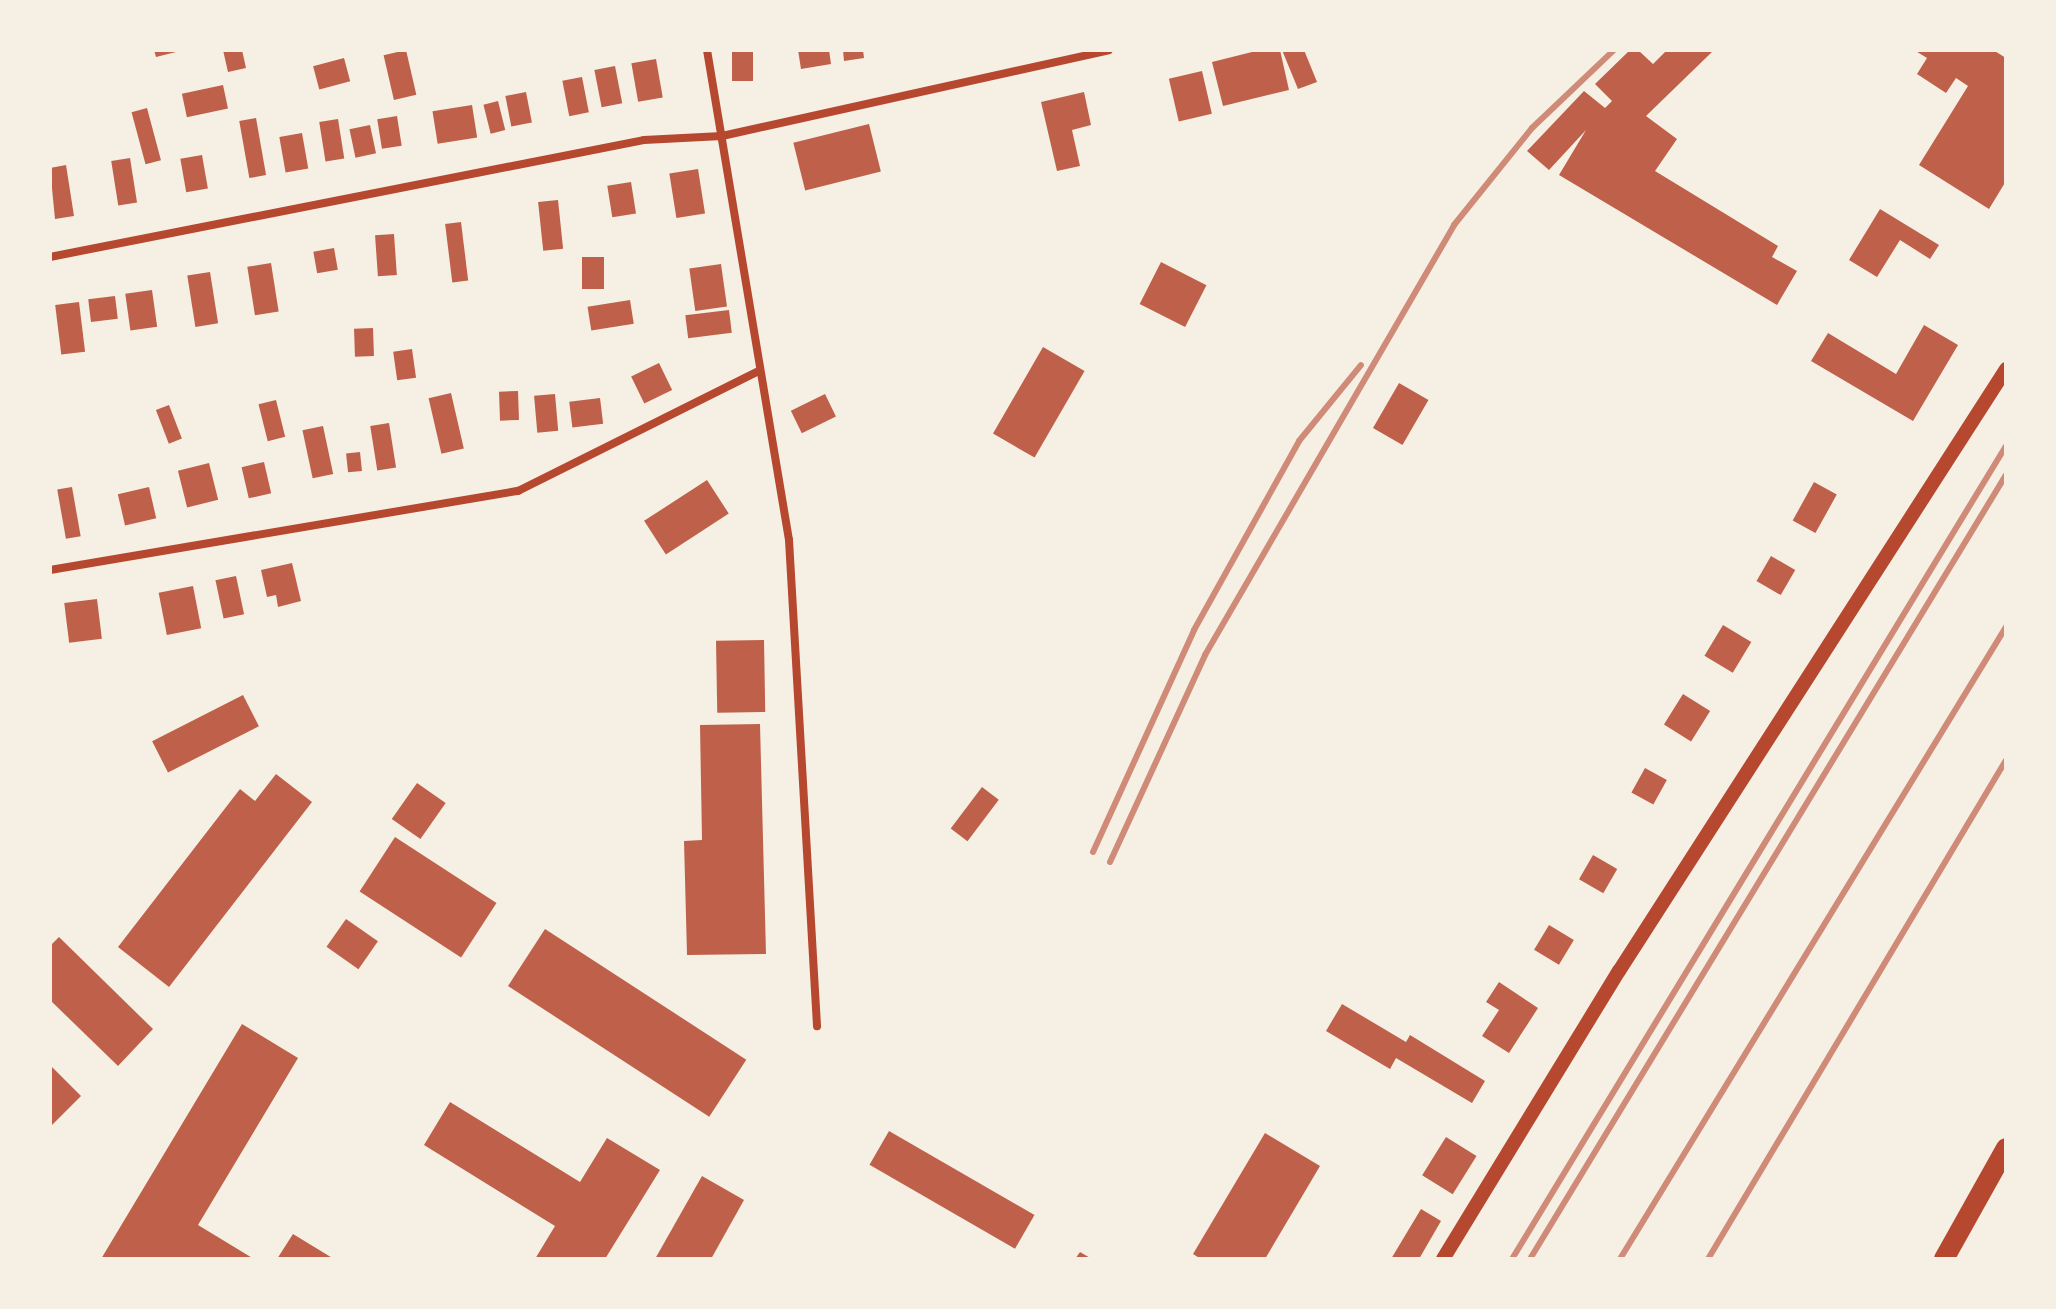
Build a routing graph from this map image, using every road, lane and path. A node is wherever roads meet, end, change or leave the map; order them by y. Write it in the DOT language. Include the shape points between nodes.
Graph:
graph roads {
  1 [pos="707,50"];
  2 [pos="1109,50"];
  3 [pos="722,136"];
  4 [pos="50,257"];
  5 [pos="2006,369"];
  6 [pos="757,372"];
  7 [pos="50,570"];
  8 [pos="817,1026"];
  9 [pos="2006,1148"];
  10 [pos="1443,1259"];
  11 [pos="1944,1259"];
  1 -- 3 [label="street"];
  2 -- 3 [label="street"];
  3 -- 4 [label="street" via="644,140"];
  3 -- 6 [label="street"];
  5 -- 10 [label="street" via="1619,971"];
  6 -- 7 [label="street" via="518,491"];
  6 -- 8 [label="street" via="789,540"];
  9 -- 11 [label="main road"];
}
